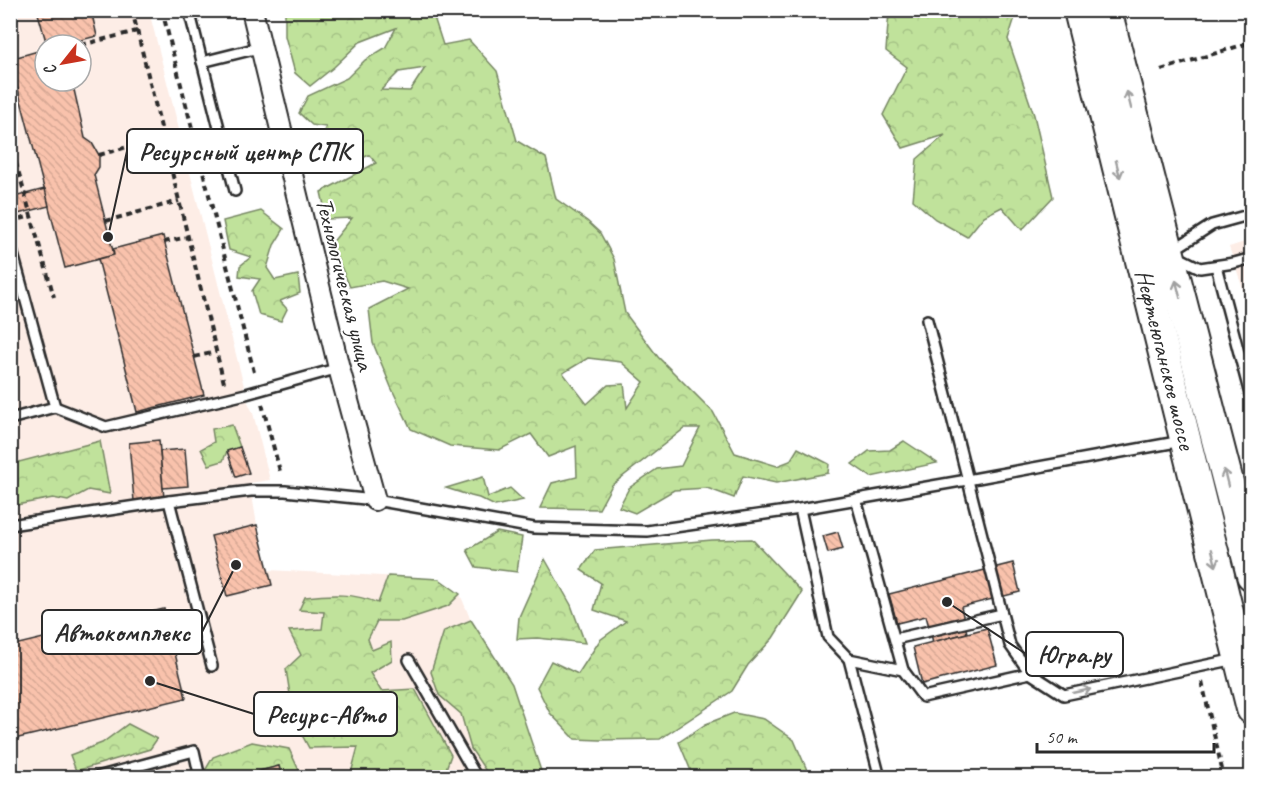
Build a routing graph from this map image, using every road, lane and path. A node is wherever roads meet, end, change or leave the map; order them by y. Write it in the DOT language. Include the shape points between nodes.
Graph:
graph roads {
  1 [pos="132,10"];
  2 [pos="162,10"];
  3 [pos="189,10"];
  4 [pos="252,10"];
  5 [pos="1079,10"];
  6 [pos="1106,10"];
  7 [pos="137,31"];
  8 [pos="93,42"];
  9 [pos="1251,42"];
  10 [pos="262,47"];
  11 [pos="202,62"];
  12 [pos="1161,70"];
  13 [pos="163,137"];
  14 [pos="10,142"];
  15 [pos="99,155"];
  16 [pos="235,191"];
  17 [pos="179,201"];
  18 [pos="1251,214"];
  19 [pos="31,216"];
  20 [pos="106,221"];
  21 [pos="10,222"];
  22 [pos="188,237"];
  23 [pos="164,242"];
  24 [pos="10,243"];
  25 [pos="1168,252"];
  26 [pos="1251,258"];
  27 [pos="1216,266"];
  28 [pos="54,297"];
  29 [pos="927,320"];
  30 [pos="216,352"];
  31 [pos="194,357"];
  32 [pos="339,368"];
  33 [pos="259,390"];
  34 [pos="228,398"];
  35 [pos="1251,402"];
  36 [pos="55,407"];
  37 [pos="10,419"];
  38 [pos="1185,440"];
  39 [pos="968,480"];
  40 [pos="285,491"];
  41 [pos="856,499"];
  42 [pos="375,500"];
  43 [pos="169,501"];
  44 [pos="800,509"];
  45 [pos="10,525"];
  46 [pos="1251,575"];
  47 [pos="1002,614"];
  48 [pos="895,639"];
  49 [pos="1239,658"];
  50 [pos="849,659"];
  51 [pos="409,660"];
  52 [pos="212,666"];
  53 [pos="1199,667"];
  54 [pos="903,670"];
  55 [pos="1030,673"];
  56 [pos="1251,709"];
  57 [pos="93,777"];
  58 [pos="200,777"];
  59 [pos="477,777"];
  60 [pos="880,777"];
  61 [pos="1224,777"];
  1 -- 7 [label="path"];
  2 -- 33 [label="path"];
  3 -- 11 [label="lane"];
  4 -- 10 [label="street, Технологическая улица"];
  5 -- 38 [label="main road, Нефтеюганское шоссе, one-way"];
  25 -- 6 [label="main road, Нефтеюганское шоссе, one-way"];
  7 -- 8 [label="path"];
  7 -- 13 [label="path"];
  9 -- 12 [label="path"];
  10 -- 11 [label="lane"];
  10 -- 32 [label="street, Технологическая улица"];
  11 -- 16 [label="lane"];
  13 -- 15 [label="path"];
  13 -- 17 [label="path"];
  14 -- 19 [label="path"];
  17 -- 20 [label="path"];
  17 -- 22 [label="path"];
  18 -- 25 [label="lane" via="1212,225"];
  19 -- 21 [label="path"];
  19 -- 28 [label="path"];
  22 -- 23 [label="path"];
  22 -- 30 [label="path"];
  24 -- 36 [label="lane"];
  25 -- 27 [label="lane" via="1200,268"];
  46 -- 25 [label="main road, Нефтеюганское шоссе, one-way"];
  26 -- 27 [label="lane"];
  27 -- 35 [label="lane"];
  29 -- 39 [label="lane"];
  30 -- 31 [label="path"];
  30 -- 34 [label="path"];
  32 -- 33 [label="lane"];
  32 -- 42 [label="street, Технологическая улица"];
  33 -- 34 [label="lane"];
  33 -- 40 [label="path"];
  34 -- 36 [label="lane" via="106,427"];
  36 -- 37 [label="lane"];
  38 -- 39 [label="lane"];
  38 -- 49 [label="main road, Нефтеюганское шоссе, one-way"];
  39 -- 41 [label="lane"];
  39 -- 47 [label="lane"];
  40 -- 42 [label="lane"];
  40 -- 43 [label="lane"];
  41 -- 44 [label="lane"];
  41 -- 48 [label="lane"];
  42 -- 44 [label="lane" via="534,528 647,531"];
  43 -- 45 [label="lane"];
  43 -- 52 [label="lane"];
  44 -- 50 [label="lane" via="828,637"];
  47 -- 48 [label="lane"];
  47 -- 55 [label="lane" via="1010,645"];
  48 -- 54 [label="lane"];
  49 -- 53 [label="lane"];
  49 -- 56 [label="main road, Нефтеюганское шоссе"];
  50 -- 54 [label="lane"];
  50 -- 60 [label="lane"];
  51 -- 59 [label="lane"];
  55 -- 53 [label="lane, one-way" via="1064,694"];
  53 -- 61 [label="path"];
  54 -- 55 [label="lane" via="923,697"];
  57 -- 58 [label="lane" via="194,751"];
}
